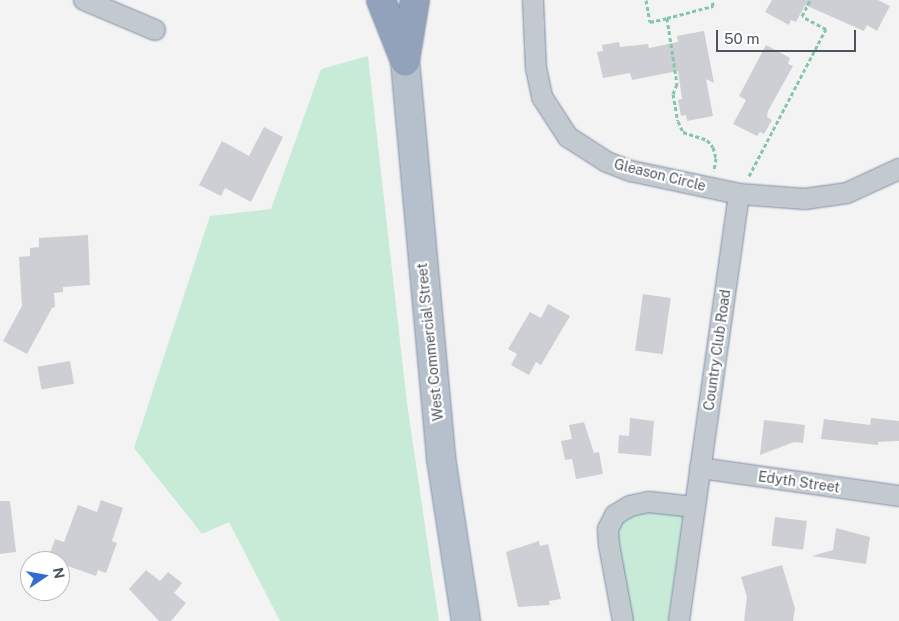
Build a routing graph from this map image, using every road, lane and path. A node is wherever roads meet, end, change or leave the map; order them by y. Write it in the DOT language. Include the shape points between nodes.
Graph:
graph roads {
  1 [pos="84,0"];
  2 [pos="381,0"];
  3 [pos="393,0"];
  4 [pos="404,0"];
  5 [pos="415,0"];
  6 [pos="532,0"];
  7 [pos="646,0"];
  8 [pos="712,0"];
  9 [pos="810,0"];
  10 [pos="667,18"];
  11 [pos="155,30"];
  12 [pos="404,61"];
  13 [pos="899,169"];
  14 [pos="713,176"];
  15 [pos="739,194"];
  16 [pos="700,468"];
  17 [pos="899,496"];
  18 [pos="695,507"];
  19 [pos="466,621"];
  20 [pos="623,621"];
  21 [pos="679,621"];
  1 -- 11 [label="street"];
  2 -- 12 [label="highway"];
  3 -- 12 [label="highway"];
  4 -- 12 [label="highway"];
  5 -- 12 [label="highway"];
  6 -- 15 [label="street, Gleason Circle" via="536,68 542,97 568,137 586,152 631,171"];
  7 -- 10 [label="path" via="650,22"];
  8 -- 10 [label="path" via="713,6"];
  9 -- 15 [label="path" via="802,16 826,29"];
  10 -- 14 [label="path" via="677,84 672,94 678,121 683,132 707,140 713,146 716,158"];
  12 -- 19 [label="main road, West Commercial Street" via="441,458"];
  13 -- 15 [label="street, Gleason Circle" via="866,186 827,198"];
  15 -- 16 [label="street, Country Club Road"];
  16 -- 17 [label="street, Edyth Street"];
  16 -- 18 [label="street, Country Club Road"];
  18 -- 20 [label="street" via="649,502 630,506 615,515 608,529 609,545"];
  18 -- 21 [label="street, Country Club Road"];
}
